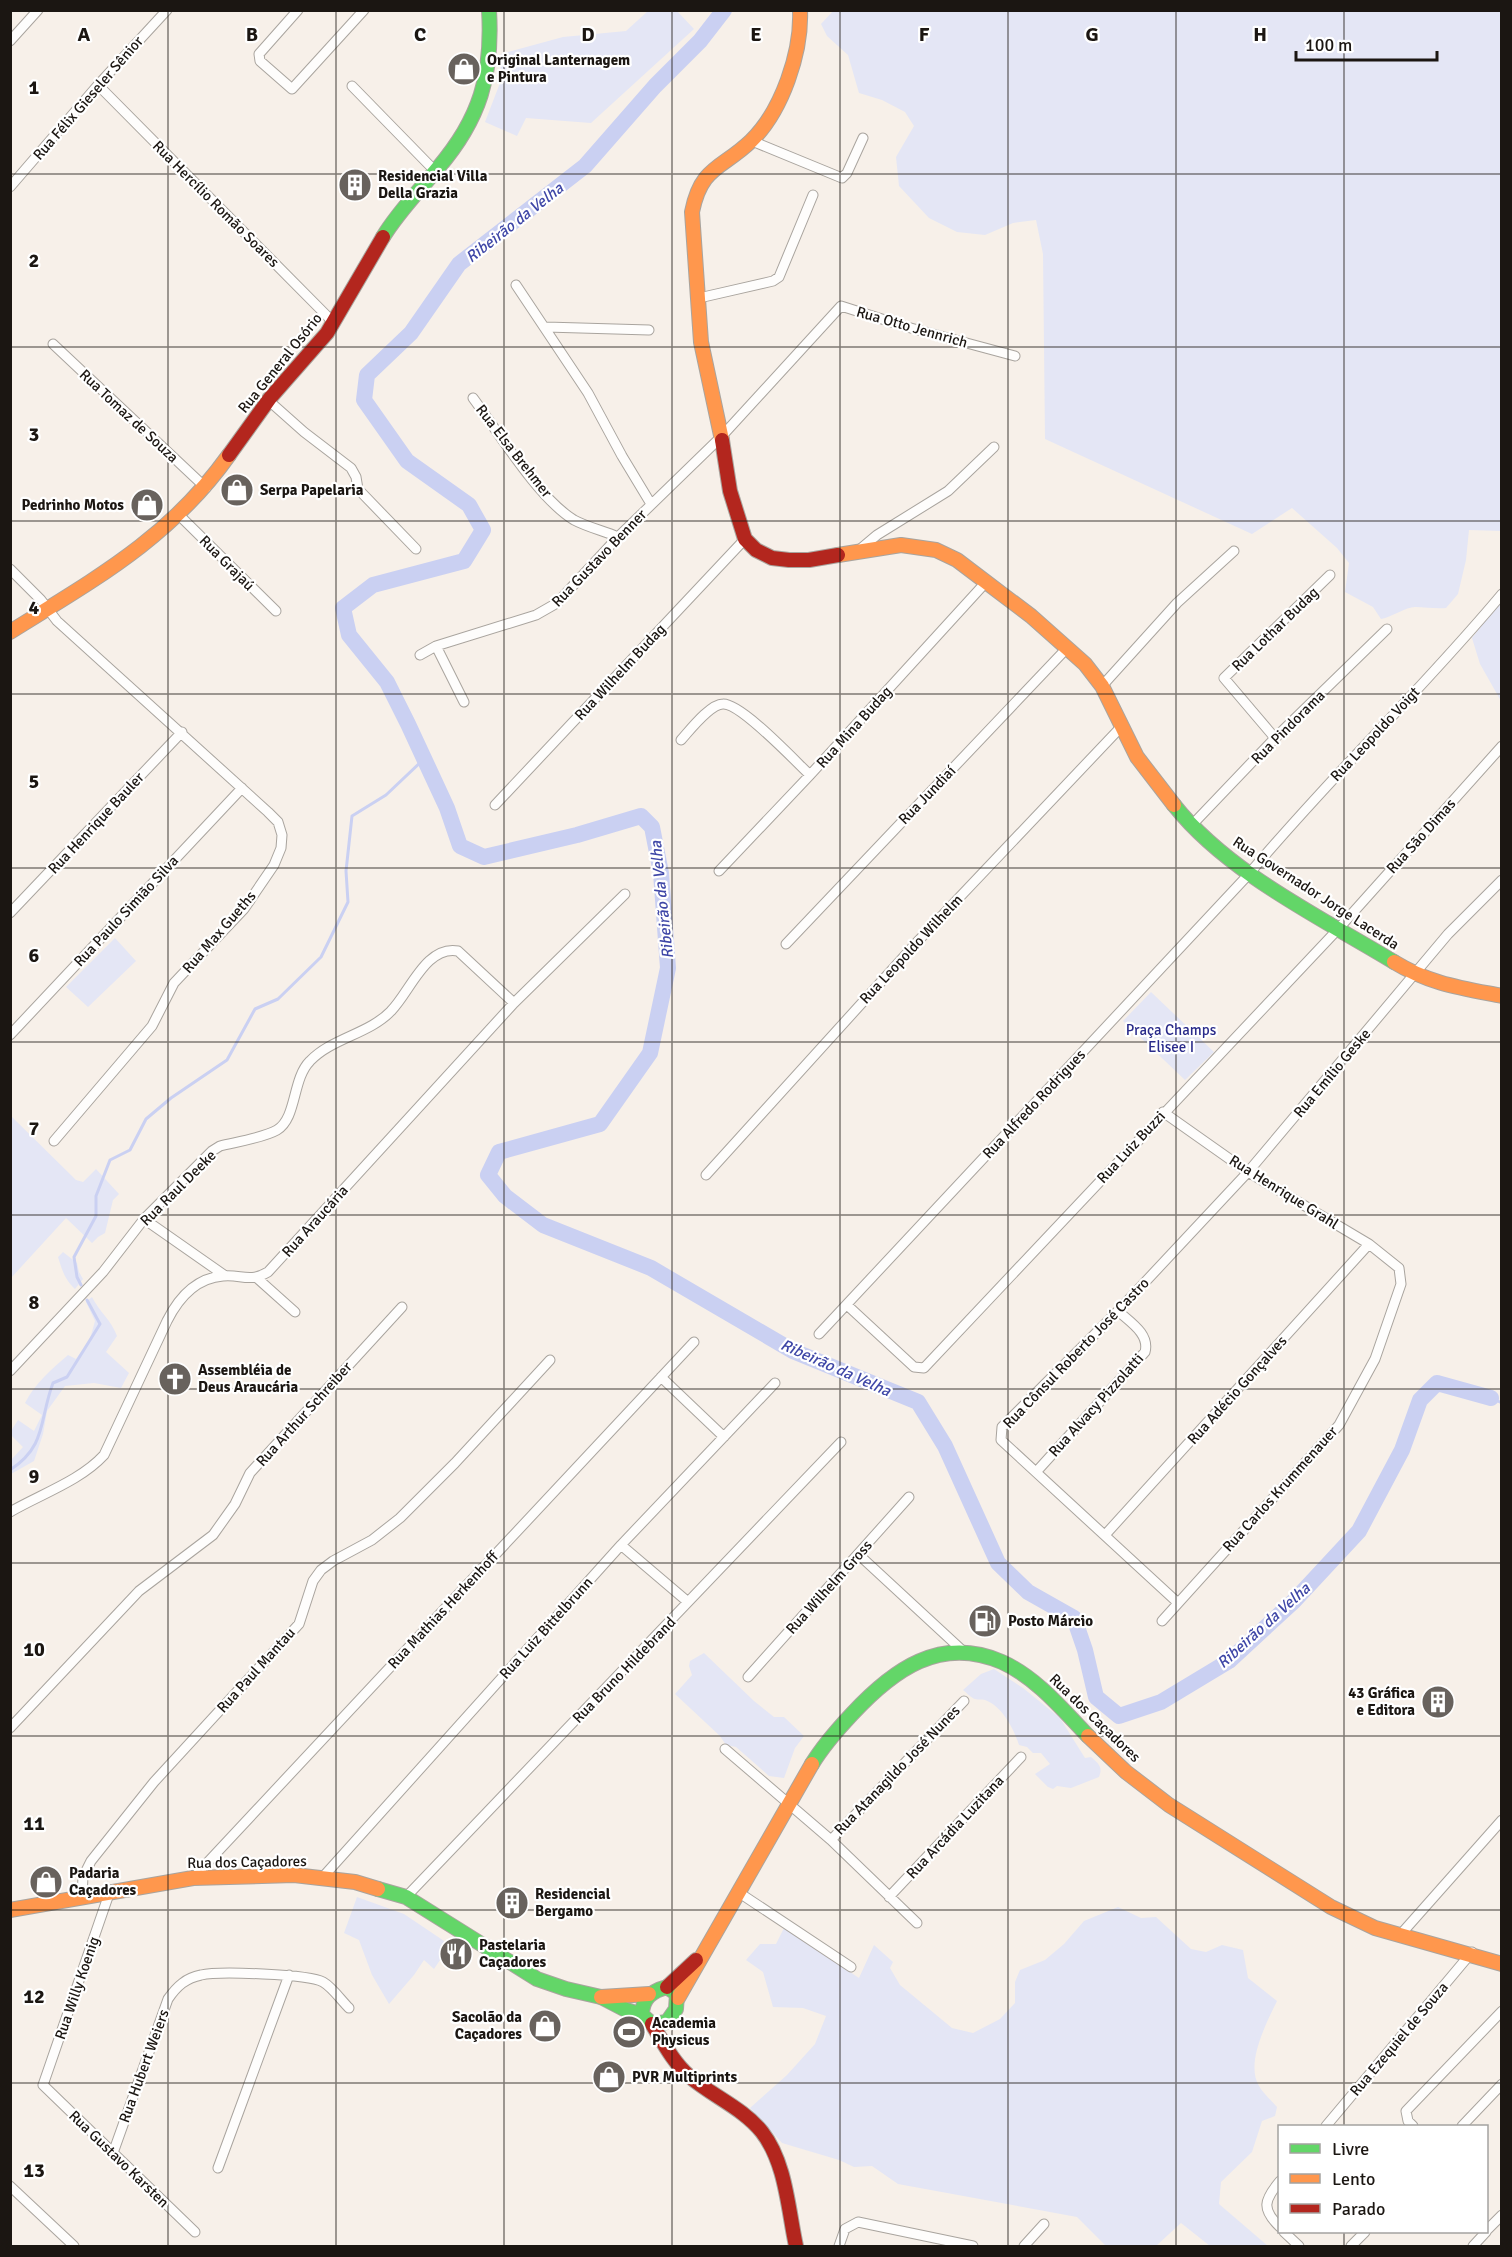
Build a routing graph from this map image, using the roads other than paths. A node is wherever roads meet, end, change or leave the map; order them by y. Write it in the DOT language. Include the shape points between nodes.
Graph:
graph roads {
  1 [pos="38,10"];
  2 [pos="167,10"];
  3 [pos="298,10"];
  4 [pos="364,10"];
  5 [pos="489,10"];
  6 [pos="800,10"];
  7 [pos="10,41"];
  8 [pos="98,85"];
  9 [pos="351,86"];
  10 [pos="863,138"];
  11 [pos="752,141"];
  12 [pos="435,171"];
  13 [pos="10,187"];
  14 [pos="813,195"];
  15 [pos="516,285"];
  16 [pos="699,298"];
  17 [pos="334,323"];
  18 [pos="546,327"];
  19 [pos="649,330"];
  20 [pos="53,344"];
  21 [pos="1015,356"];
  22 [pos="473,398"];
  23 [pos="268,400"];
  24 [pos="722,436"];
  25 [pos="994,447"];
  26 [pos="206,488"];
  27 [pos="651,504"];
  28 [pos="179,515"];
  29 [pos="618,537"];
  30 [pos="745,539"];
  31 [pos="416,549"];
  32 [pos="858,551"];
  33 [pos="1234,551"];
  34 [pos="10,569"];
  35 [pos="1330,575"];
  36 [pos="987,581"];
  37 [pos="1502,594"];
  38 [pos="47,609"];
  39 [pos="276,611"];
  40 [pos="1386,629"];
  41 [pos="10,632"];
  42 [pos="436,646"];
  43 [pos="1068,647"];
  44 [pos="420,655"];
  45 [pos="1102,686"];
  46 [pos="464,702"];
  47 [pos="1121,727"];
  48 [pos="182,732"];
  49 [pos="1275,738"];
  50 [pos="681,740"];
  51 [pos="1502,746"];
  52 [pos="810,775"];
  53 [pos="242,788"];
  54 [pos="495,805"];
  55 [pos="1191,826"];
  56 [pos="719,871"];
  57 [pos="1249,874"];
  58 [pos="1502,880"];
  59 [pos="625,894"];
  60 [pos="10,913"];
  61 [pos="1340,927"];
  62 [pos="786,944"];
  63 [pos="1416,975"];
  64 [pos="1502,996"];
  65 [pos="514,1003"];
  66 [pos="10,1035"];
  67 [pos="1163,1112"];
  68 [pos="54,1141"];
  69 [pos="1248,1172"];
  70 [pos="706,1175"];
  71 [pos="144,1218"];
  72 [pos="1369,1245"];
  73 [pos="224,1275"];
  74 [pos="1401,1275"];
  75 [pos="257,1278"];
  76 [pos="847,1305"];
  77 [pos="402,1307"];
  78 [pos="1118,1311"];
  79 [pos="295,1312"];
  80 [pos="819,1334"];
  81 [pos="694,1342"];
  82 [pos="550,1360"];
  83 [pos="10,1371"];
  84 [pos="661,1377"];
  85 [pos="775,1383"];
  86 [pos="724,1437"];
  87 [pos="841,1442"];
  88 [pos="1037,1472"];
  89 [pos="909,1497"];
  90 [pos="10,1512"];
  91 [pos="1105,1535"];
  92 [pos="621,1545"];
  93 [pos="858,1554"];
  94 [pos="688,1602"];
  95 [pos="1177,1602"];
  96 [pos="1162,1621"];
  97 [pos="964,1652"];
  98 [pos="748,1677"];
  99 [pos="964,1701"];
  100 [pos="10,1728"];
  101 [pos="725,1749"];
  102 [pos="1021,1758"];
  103 [pos="789,1803"];
  104 [pos="1502,1820"];
  105 [pos="831,1840"];
  106 [pos="193,1878"];
  107 [pos="322,1878"];
  108 [pos="110,1891"];
  109 [pos="738,1892"];
  110 [pos="82,1896"];
  111 [pos="406,1897"];
  112 [pos="889,1897"];
  113 [pos="10,1910"];
  114 [pos="917,1923"];
  115 [pos="1401,1934"];
  116 [pos="705,1950"];
  117 [pos="1472,1952"];
  118 [pos="1502,1964"];
  119 [pos="851,1967"];
  120 [pos="289,1975"];
  121 [pos="666,1987"];
  122 [pos="649,1994"];
  123 [pos="601,1997"];
  124 [pos="678,1998"];
  125 [pos="349,2008"];
  126 [pos="1502,2011"];
  127 [pos="647,2019"];
  128 [pos="667,2022"];
  129 [pos="674,2059"];
  130 [pos="1502,2084"];
  131 [pos="43,2085"];
  132 [pos="1328,2125"];
  133 [pos="1411,2125"];
  134 [pos="1464,2125"];
  135 [pos="113,2153"];
  136 [pos="218,2168"];
  137 [pos="1278,2184"];
  138 [pos="10,2186"];
  139 [pos="1502,2215"];
  140 [pos="1044,2224"];
  141 [pos="1278,2225"];
  142 [pos="1488,2229"];
  143 [pos="195,2232"];
  144 [pos="1285,2233"];
  145 [pos="1364,2233"];
  146 [pos="1484,2233"];
  147 [pos="74,2247"];
  148 [pos="796,2247"];
  149 [pos="839,2247"];
  150 [pos="973,2247"];
  151 [pos="1024,2247"];
  152 [pos="1299,2247"];
  153 [pos="1351,2247"];
  154 [pos="1473,2247"];
  1 -- 7 [label="street"];
  2 -- 8 [label="street, Rua Félix Gieseler Sênior"];
  3 -- 4 [label="street" via="259,54 260,61 289,88 295,88"];
  5 -- 12 [label="main road, Rua General Osório" via="489,63 481,99 463,135"];
  6 -- 11 [label="main road" via="796,54 773,112"];
  8 -- 13 [label="street, Rua Félix Gieseler Sênior"];
  8 -- 17 [label="street, Rua Hercílio Romão Soares"];
  9 -- 12 [label="street"];
  10 -- 11 [label="street" via="842,178"];
  11 -- 16 [label="main road" via="707,174 694,196"];
  12 -- 17 [label="main road, Rua General Osório" via="384,234"];
  14 -- 16 [label="street" via="779,277"];
  15 -- 18 [label="street"];
  16 -- 24 [label="main road" via="703,351"];
  17 -- 23 [label="main road, Rua General Osório"];
  18 -- 19 [label="street"];
  18 -- 27 [label="street"];
  20 -- 26 [label="street, Rua Tomaz de Souza"];
  21 -- 24 [label="street, Rua Otto Jennrich" via="841,306"];
  22 -- 29 [label="street, Rua Elsa Brehmer" via="540,490 576,521"];
  23 -- 26 [label="main road, Rua General Osório"];
  23 -- 31 [label="street" via="351,468 358,489"];
  24 -- 27 [label="street, Rua Gustavo Benner"];
  24 -- 30 [label="main road" via="730,491"];
  25 -- 32 [label="street" via="948,491"];
  26 -- 28 [label="main road, Rua General Osório"];
  27 -- 29 [label="street, Rua Gustavo Benner"];
  28 -- 38 [label="main road, Rua General Osório" via="124,558"];
  28 -- 39 [label="street, Rua Grajaú"];
  29 -- 42 [label="street, Rua Gustavo Benner" via="548,610"];
  30 -- 32 [label="main road, Rua Governador Jorge Lacerda" via="772,558 789,560"];
  30 -- 54 [label="street, Rua Wilhelm Budag"];
  32 -- 36 [label="main road, Rua Governador Jorge Lacerda" via="919,546 957,560"];
  33 -- 45 [label="street" via="1177,603"];
  34 -- 38 [label="street, Rua Max Gueths"];
  35 -- 49 [label="street, Rua Lothar Budag" via="1224,678"];
  36 -- 43 [label="main road, Rua Governador Jorge Lacerda"];
  36 -- 52 [label="street, Rua Mina Budag"];
  37 -- 57 [label="street, Rua Leopoldo Voigt"];
  38 -- 41 [label="main road, Rua General Osório"];
  38 -- 48 [label="street, Rua Max Gueths"];
  40 -- 49 [label="street, Rua Pindorama"];
  42 -- 44 [label="street, Rua Gustavo Benner"];
  42 -- 46 [label="street"];
  43 -- 45 [label="main road, Rua Governador Jorge Lacerda"];
  43 -- 62 [label="street, Rua Jundiaí"];
  45 -- 47 [label="main road, Rua Governador Jorge Lacerda"];
  47 -- 55 [label="main road, Rua Governador Jorge Lacerda" via="1137,756"];
  47 -- 70 [label="street, Rua Leopoldo Wilhelm" via="919,940"];
  48 -- 53 [label="street, Rua Max Gueths"];
  48 -- 60 [label="street, Rua Henrique Bauler"];
  49 -- 55 [label="street, Rua Pindorama"];
  50 -- 52 [label="street" via="712,707 723,704 749,717"];
  51 -- 61 [label="street, Rua São Dimas"];
  52 -- 56 [label="street, Rua Mina Budag"];
  53 -- 66 [label="street, Rua Paulo Simião Silva"];
  53 -- 68 [label="street, Rua Max Gueths" via="278,822 281,849 274,865 244,909 174,982 152,1026"];
  55 -- 57 [label="main road, Rua Governador Jorge Lacerda"];
  57 -- 61 [label="main road, Rua Governador Jorge Lacerda"];
  57 -- 76 [label="street, Rua Alfredo Rodrigues"];
  58 -- 63 [label="street, Rua Emílio Geske" via="1448,934"];
  59 -- 65 [label="street, Rua Araucária"];
  61 -- 63 [label="main road, Rua Governador Jorge Lacerda"];
  61 -- 67 [label="street, Rua Luiz Buzzi"];
  63 -- 64 [label="main road, Rua Governador Jorge Lacerda"];
  63 -- 69 [label="street, Rua Emílio Geske"];
  65 -- 71 [label="street, Rua Raul Deeke" via="458,951 440,953 379,1022 310,1061 297,1083 284,1124 212,1151"];
  65 -- 75 [label="street, Rua Araucária" via="278,1261"];
  67 -- 69 [label="street, Rua Henrique Grahl"];
  67 -- 76 [label="street, Rua Luiz Buzzi" via="924,1368 914,1367"];
  69 -- 72 [label="street, Rua Henrique Grahl"];
  69 -- 78 [label="street, Rua Cônsul Roberto José Castro"];
  71 -- 73 [label="street"];
  71 -- 83 [label="street, Rua Raul Deeke" via="103,1272"];
  72 -- 74 [label="street, Rua Henrique Grahl" via="1399,1268"];
  72 -- 91 [label="street, Rua Adécio Gonçalves"];
  73 -- 75 [label="street"];
  73 -- 90 [label="street" via="203,1281 174,1306 104,1455 94,1466"];
  74 -- 95 [label="street, Rua Carlos Krummenauer" via="1375,1359 1339,1425"];
  75 -- 79 [label="street"];
  76 -- 80 [label="street, Rua Alfredo Rodrigues"];
  77 -- 100 [label="street, Rua Arthur Schreiber" via="250,1473 235,1504 213,1535 139,1591"];
  78 -- 88 [label="street, Rua Alvacy Pizzolatti" via="1144,1335 1145,1352"];
  78 -- 88 [label="street, Rua Cônsul Roberto José Castro" via="1002,1427 1001,1440"];
  81 -- 84 [label="street, Rua Mathias Herkenhoff"];
  82 -- 110 [label="street, Rua Paul Mantau" via="400,1518 321,1570 313,1581 298,1624 154,1782 91,1861 83,1877"];
  84 -- 86 [label="street"];
  84 -- 106 [label="street, Rua Mathias Herkenhoff"];
  85 -- 86 [label="street, Rua Luiz Bittelbrunn"];
  86 -- 92 [label="street, Rua Luiz Bittelbrunn"];
  87 -- 94 [label="street, Rua Bruno Hildebrand"];
  88 -- 91 [label="street, Rua Cônsul Roberto José Castro"];
  89 -- 93 [label="street, Rua Wilhelm Gross"];
  91 -- 95 [label="street, Rua Cônsul Roberto José Castro"];
  92 -- 94 [label="street"];
  92 -- 107 [label="street, Rua Luiz Bittelbrunn"];
  93 -- 97 [label="street"];
  93 -- 98 [label="street, Rua Wilhelm Gross"];
  94 -- 111 [label="street, Rua Bruno Hildebrand"];
  95 -- 96 [label="street, Rua Carlos Krummenauer"];
  97 -- 103 [label="main road, Rua dos Caçadores" via="924,1658 870,1695 818,1754"];
  97 -- 115 [label="main road, Rua dos Caçadores" via="996,1659 1032,1680 1112,1760 1158,1797 1301,1890 1359,1922"];
  99 -- 105 [label="street, Rua Atanagildo José Nunes"];
  101 -- 103 [label="street"];
  102 -- 112 [label="street, Rua Arcádia Luzitana"];
  103 -- 105 [label="street"];
  103 -- 109 [label="main road, Rua dos Caçadores"];
  104 -- 115 [label="street"];
  105 -- 112 [label="street"];
  106 -- 107 [label="main road, Rua dos Caçadores"];
  106 -- 108 [label="main road, Rua dos Caçadores"];
  107 -- 111 [label="main road, Rua dos Caçadores" via="355,1882"];
  108 -- 110 [label="main road, Rua dos Caçadores"];
  108 -- 131 [label="street, Rua Willy Koenig"];
  109 -- 116 [label="main road, Rua dos Caçadores"];
  109 -- 119 [label="street"];
  110 -- 113 [label="main road, Rua dos Caçadores"];
  111 -- 123 [label="main road, Rua dos Caçadores" via="537,1979"];
  112 -- 114 [label="street"];
  115 -- 117 [label="main road, Rua dos Caçadores"];
  116 -- 121 [label="main road, Rua dos Caçadores"];
  116 -- 124 [label="main road, Rua dos Caçadores"];
  117 -- 118 [label="main road, Rua dos Caçadores"];
  117 -- 132 [label="street, Rua Ezequiel de Souza"];
  120 -- 125 [label="street, Rua Hubert Weiers" via="323,1982"];
  120 -- 135 [label="street, Rua Hubert Weiers" via="203,1974 176,1987 168,1999"];
  120 -- 136 [label="street"];
  121 -- 122 [label="main road"];
  121 -- 124 [label="main road" via="674,1990"];
  122 -- 123 [label="main road, Rua dos Caçadores"];
  122 -- 127 [label="main road" via="642,2004"];
  123 -- 127 [label="main road, Rua dos Caçadores"];
  124 -- 128 [label="main road"];
  126 -- 133 [label="street" via="1406,2111"];
  127 -- 128 [label="main road"];
  127 -- 129 [label="main road"];
  128 -- 129 [label="main road"];
  129 -- 148 [label="main road" via="762,2133 771,2147"];
  130 -- 134 [label="street"];
  131 -- 135 [label="street, Rua Gustavo Karsten"];
  135 -- 143 [label="street, Rua Gustavo Karsten"];
  137 -- 141 [label="street" via="1267,2198 1266,2209"];
  138 -- 147 [label="street"];
  139 -- 142 [label="street"];
  140 -- 151 [label="street"];
  144 -- 152 [label="street"];
  145 -- 153 [label="street"];
  146 -- 154 [label="street"];
  149 -- 150 [label="street" via="845,2229 858,2222"];
}
